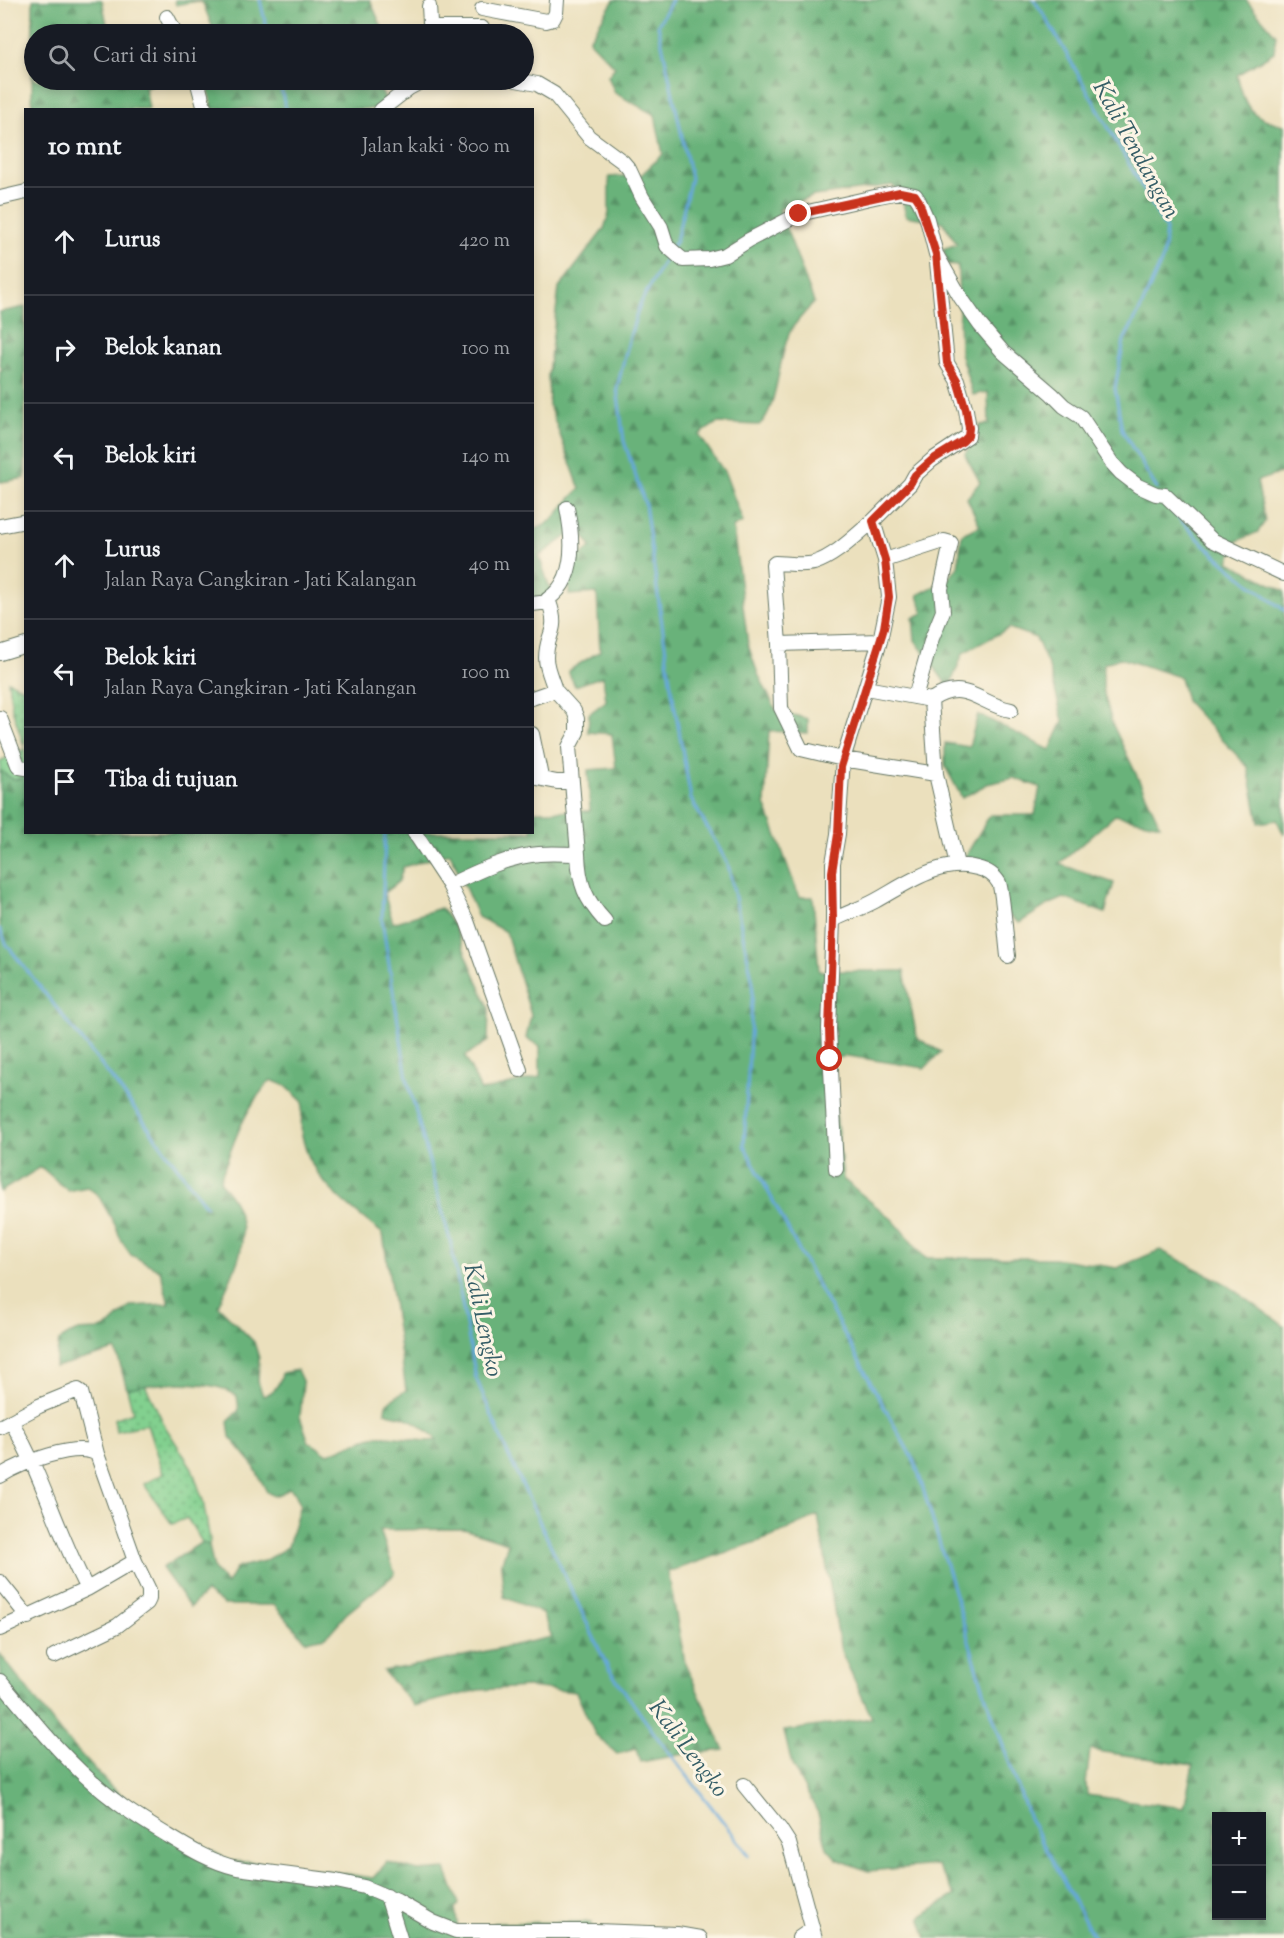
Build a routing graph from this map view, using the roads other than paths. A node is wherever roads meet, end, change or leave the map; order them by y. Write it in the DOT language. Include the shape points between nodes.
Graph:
graph roads {
  1 [pos="557,0"];
  2 [pos="482,5"];
  3 [pos="429,6"];
  4 [pos="167,16"];
  5 [pos="171,24"];
  6 [pos="431,24"];
  7 [pos="481,24"];
  8 [pos="534,83"];
  9 [pos="200,90"];
  10 [pos="406,90"];
  11 [pos="204,108"];
  12 [pos="384,108"];
  13 [pos="24,192"];
  14 [pos="0,198"];
  15 [pos="936,254"];
  16 [pos="567,508"];
  17 [pos="24,521"];
  18 [pos="873,521"];
  19 [pos="0,526"];
  20 [pos="885,560"];
  21 [pos="1284,574"];
  22 [pos="549,602"];
  23 [pos="534,604"];
  24 [pos="880,641"];
  25 [pos="779,644"];
  26 [pos="24,646"];
  27 [pos="0,653"];
  28 [pos="866,688"];
  29 [pos="555,690"];
  30 [pos="534,697"];
  31 [pos="915,698"];
  32 [pos="931,700"];
  33 [pos="1011,710"];
  34 [pos="0,718"];
  35 [pos="534,750"];
  36 [pos="843,759"];
  37 [pos="24,768"];
  38 [pos="936,774"];
  39 [pos="536,777"];
  40 [pos="572,782"];
  41 [pos="415,834"];
  42 [pos="578,854"];
  43 [pos="957,866"];
  44 [pos="448,885"];
  45 [pos="833,920"];
  46 [pos="605,921"];
  47 [pos="1008,956"];
  48 [pos="520,1070"];
  49 [pos="836,1168"];
  50 [pos="5,1424"];
  51 [pos="97,1454"];
  52 [pos="32,1462"];
  53 [pos="0,1476"];
  54 [pos="135,1561"];
  55 [pos="0,1582"];
  56 [pos="87,1589"];
  57 [pos="28,1617"];
  58 [pos="0,1629"];
  59 [pos="54,1656"];
  60 [pos="0,1681"];
  61 [pos="744,1785"];
  62 [pos="387,1896"];
  63 [pos="813,1933"];
  64 [pos="400,1938"];
  65 [pos="700,1938"];
  66 [pos="799,1938"];
  1 -- 2 [label="street" via="553,19 546,21"];
  2 -- 7 [label="street"];
  3 -- 6 [label="street"];
  4 -- 5 [label="street"];
  8 -- 15 [label="street" via="554,94 589,137 629,169 672,250 683,260 725,255 799,214 900,192 915,195 919,201"];
  9 -- 11 [label="street"];
  10 -- 12 [label="street"];
  13 -- 14 [label="street"];
  15 -- 18 [label="street" via="947,363 966,410 968,436 915,475"];
  15 -- 21 [label="street" via="960,298 1003,352 1081,417 1121,473 1138,486 1160,494 1212,540"];
  16 -- 22 [label="street" via="570,560 566,577"];
  17 -- 19 [label="street"];
  18 -- 20 [label="street"];
  18 -- 25 [label="street" via="817,562 773,564"];
  20 -- 24 [label="street" via="889,597"];
  20 -- 31 [label="street" via="944,541 951,543 941,589 943,611"];
  22 -- 23 [label="street"];
  22 -- 29 [label="street" via="554,624 546,658"];
  24 -- 25 [label="street"];
  24 -- 28 [label="street"];
  25 -- 36 [label="street" via="781,708 798,745"];
  26 -- 27 [label="street"];
  28 -- 31 [label="street"];
  28 -- 36 [label="street"];
  29 -- 30 [label="street"];
  29 -- 40 [label="street" via="578,723 569,747"];
  31 -- 32 [label="street"];
  32 -- 33 [label="street" via="960,690"];
  32 -- 38 [label="street"];
  34 -- 37 [label="street" via="18,765"];
  35 -- 39 [label="street"];
  36 -- 38 [label="street"];
  36 -- 45 [label="street" via="833,862"];
  38 -- 43 [label="street"];
  39 -- 40 [label="street"];
  40 -- 42 [label="street"];
  41 -- 44 [label="street"];
  42 -- 44 [label="street" via="514,858"];
  42 -- 46 [label="street" via="584,891"];
  43 -- 45 [label="street" via="907,881"];
  43 -- 47 [label="street" via="983,869 1000,884"];
  44 -- 48 [label="street" via="467,921"];
  45 -- 49 [label="street" via="829,1029"];
  50 -- 51 [label="street" via="78,1390"];
  50 -- 52 [label="street"];
  51 -- 52 [label="street" via="77,1450"];
  51 -- 54 [label="street"];
  52 -- 53 [label="street"];
  52 -- 56 [label="street"];
  54 -- 56 [label="street"];
  54 -- 59 [label="street" via="149,1590 147,1603 117,1626"];
  55 -- 57 [label="street"];
  56 -- 57 [label="street"];
  57 -- 58 [label="street"];
  60 -- 62 [label="street" via="46,1735 112,1799 199,1854 237,1868 352,1884"];
  61 -- 63 [label="street" via="789,1843"];
  62 -- 64 [label="street"];
  62 -- 65 [label="street" via="456,1931 596,1931"];
  63 -- 66 [label="street"];
}
